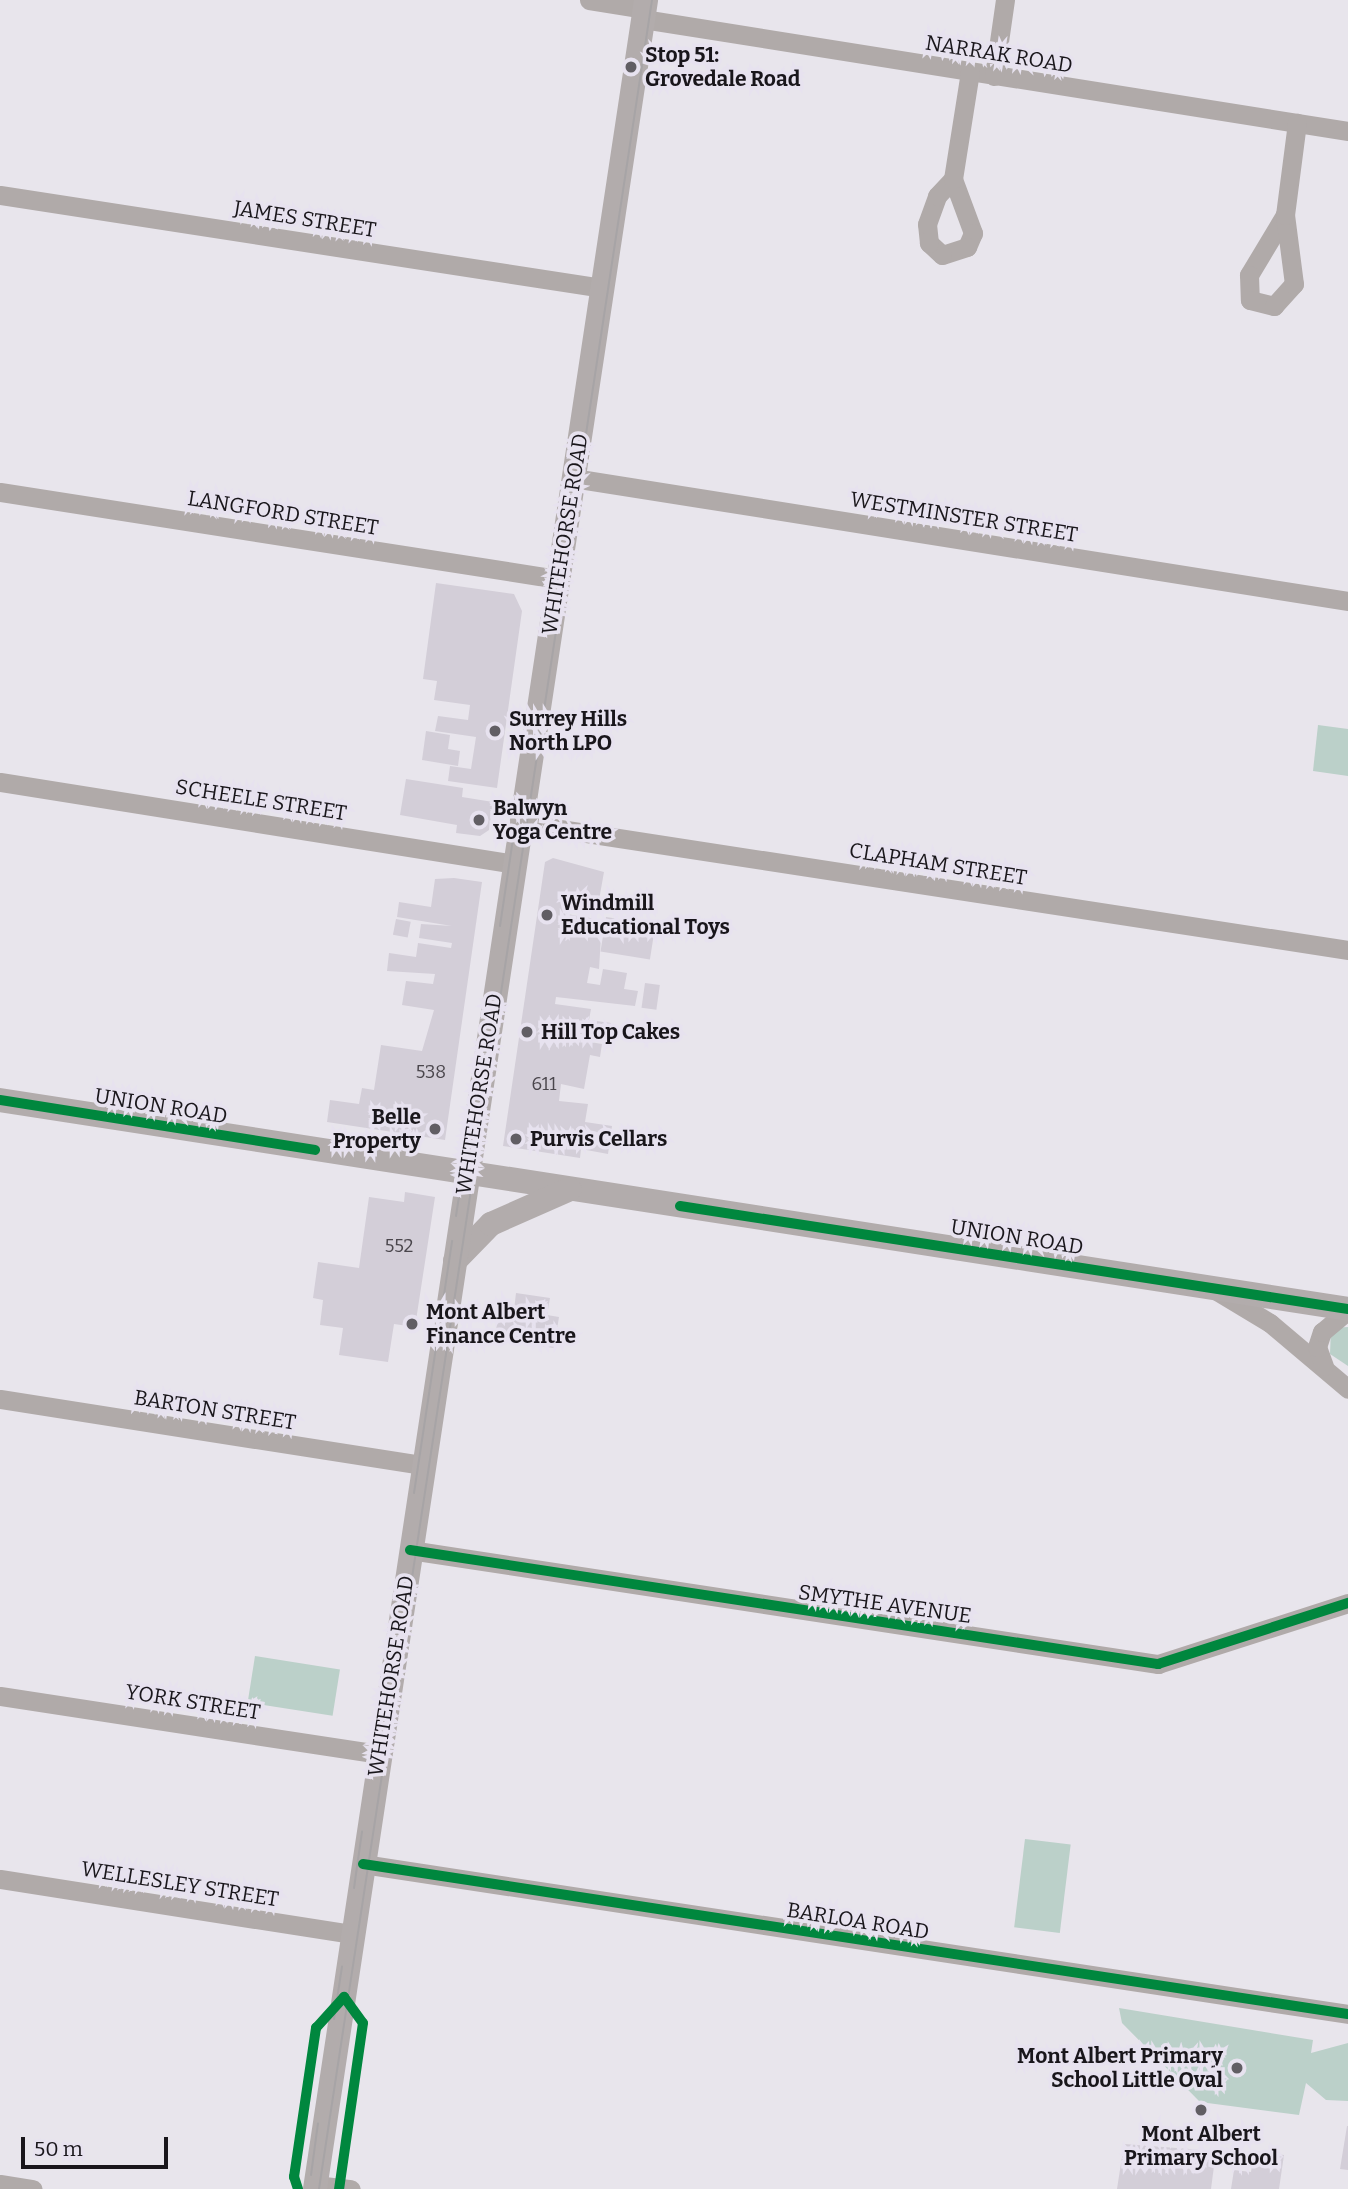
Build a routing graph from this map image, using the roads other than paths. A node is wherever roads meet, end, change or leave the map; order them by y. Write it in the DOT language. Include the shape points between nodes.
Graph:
graph roads {
  1 [pos="589,0"];
  2 [pos="1005,0"];
  3 [pos="645,9"];
  4 [pos="970,72"];
  5 [pos="994,76"];
  6 [pos="1297,123"];
  7 [pos="1348,131"];
  8 [pos="953,179"];
  9 [pos="0,195"];
  10 [pos="1284,215"];
  11 [pos="602,288"];
  12 [pos="573,478"];
  13 [pos="0,492"];
  14 [pos="558,579"];
  15 [pos="1348,601"];
  16 [pos="0,782"];
  17 [pos="521,823"];
  18 [pos="515,863"];
  19 [pos="1348,950"];
  20 [pos="0,1100"];
  21 [pos="467,1173"];
  22 [pos="571,1189"];
  23 [pos="454,1262"];
  24 [pos="1207,1285"];
  25 [pos="1348,1309"];
  26 [pos="1324,1366"];
  27 [pos="1348,1389"];
  28 [pos="0,1399"];
  29 [pos="423,1465"];
  30 [pos="410,1550"];
  31 [pos="1348,1603"];
  32 [pos="0,1696"];
  33 [pos="379,1754"];
  34 [pos="363,1864"];
  35 [pos="0,1879"];
  36 [pos="354,1934"];
  37 [pos="1348,2014"];
  38 [pos="0,2184"];
  39 [pos="316,2187"];
  40 [pos="33,2189"];
  41 [pos="351,2189"];
  1 -- 3 [label="street, NARRAK ROAD"];
  2 -- 5 [label="street"];
  3 -- 4 [label="street, NARRAK ROAD"];
  3 -- 11 [label="main road, WHITEHORSE ROAD"];
  4 -- 5 [label="street, NARRAK ROAD"];
  4 -- 8 [label="street"];
  5 -- 6 [label="street, NARRAK ROAD"];
  6 -- 7 [label="street, NARRAK ROAD"];
  6 -- 10 [label="street"];
  9 -- 11 [label="street, JAMES STREET"];
  11 -- 12 [label="main road, WHITEHORSE ROAD"];
  12 -- 14 [label="main road, WHITEHORSE ROAD"];
  12 -- 15 [label="street, WESTMINSTER STREET"];
  13 -- 14 [label="street, LANGFORD STREET"];
  14 -- 17 [label="main road, WHITEHORSE ROAD"];
  16 -- 18 [label="street, SCHEELE STREET"];
  17 -- 18 [label="main road, WHITEHORSE ROAD"];
  17 -- 19 [label="street, CLAPHAM STREET"];
  18 -- 21 [label="main road, WHITEHORSE ROAD"];
  20 -- 21 [label="main road, UNION ROAD"];
  21 -- 22 [label="main road, UNION ROAD"];
  21 -- 23 [label="main road, WHITEHORSE ROAD"];
  22 -- 23 [label="main road" via="491,1224"];
  22 -- 24 [label="main road, UNION ROAD"];
  23 -- 29 [label="main road, WHITEHORSE ROAD"];
  24 -- 25 [label="main road, UNION ROAD"];
  24 -- 26 [label="street"];
  25 -- 26 [label="street" via="1322,1332 1317,1347"];
  26 -- 27 [label="street"];
  28 -- 29 [label="street, BARTON STREET"];
  29 -- 30 [label="main road, WHITEHORSE ROAD"];
  30 -- 31 [label="street, SMYTHE AVENUE" via="1158,1664"];
  30 -- 33 [label="main road, WHITEHORSE ROAD"];
  32 -- 33 [label="street, YORK STREET"];
  33 -- 34 [label="main road, WHITEHORSE ROAD"];
  34 -- 36 [label="main road, WHITEHORSE ROAD"];
  34 -- 37 [label="street, BARLOA ROAD"];
  35 -- 36 [label="street, WELLESLEY STREET"];
  36 -- 39 [label="main road, WHITEHORSE ROAD"];
  38 -- 40 [label="street"];
  39 -- 41 [label="street"];
}
